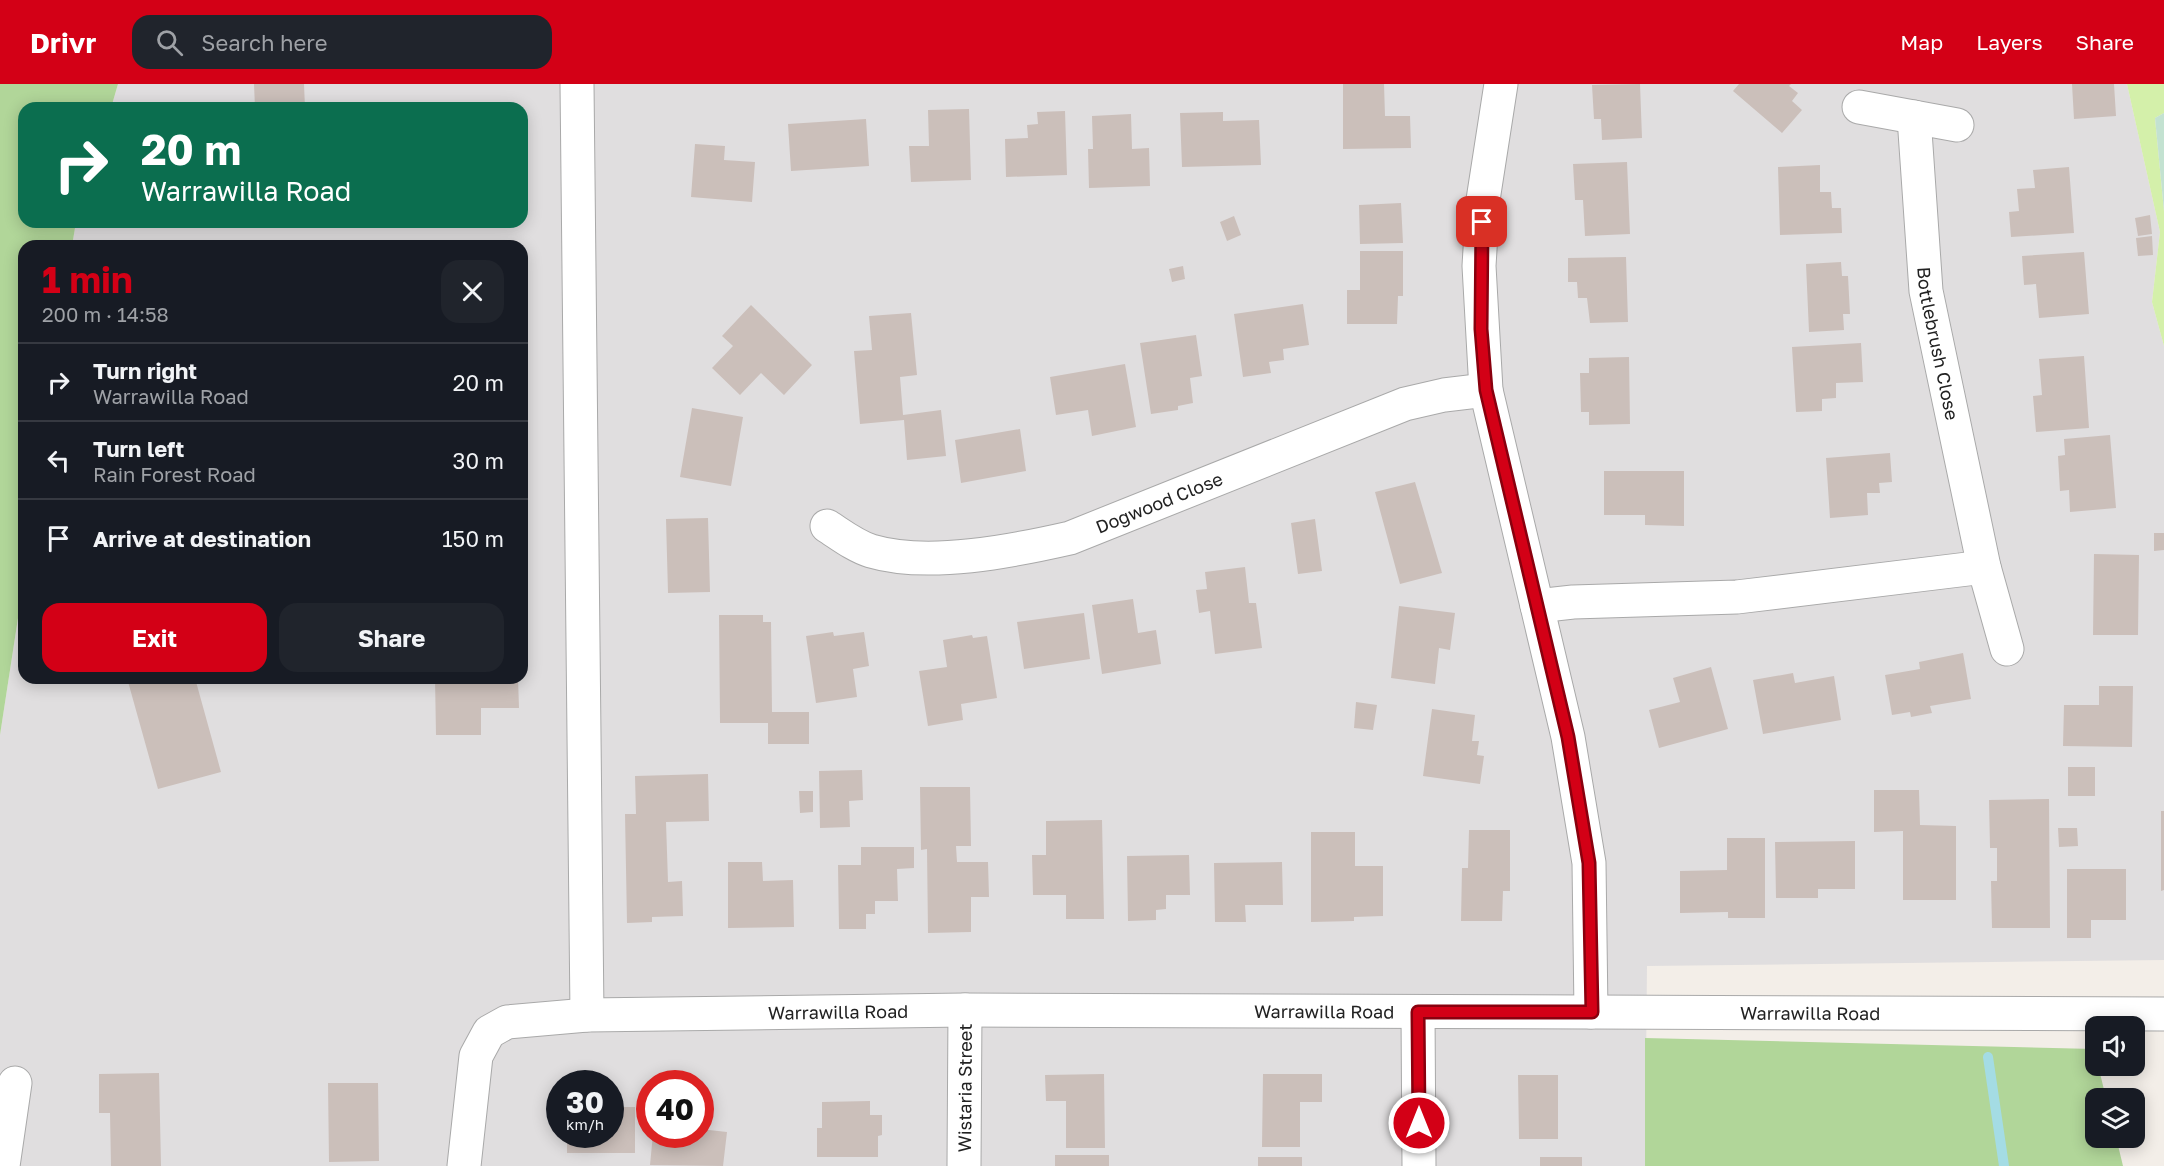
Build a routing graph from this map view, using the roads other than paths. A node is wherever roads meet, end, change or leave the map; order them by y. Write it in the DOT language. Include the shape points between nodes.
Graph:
graph roads {
  1 [pos="577,84"];
  2 [pos="1501,84"];
  3 [pos="1859,107"];
  4 [pos="1914,117"];
  5 [pos="1957,125"];
  6 [pos="1486,390"];
  7 [pos="827,526"];
  8 [pos="1984,567"];
  9 [pos="1537,606"];
  10 [pos="2007,649"];
  11 [pos="965,1010"];
  12 [pos="1418,1012"];
  13 [pos="1592,1012"];
  14 [pos="2164,1014"];
  15 [pos="587,1015"];
  16 [pos="15,1083"];
  17 [pos="3,1166"];
  18 [pos="464,1166"];
  19 [pos="964,1166"];
  20 [pos="1419,1166"];
  1 -- 15 [label="street"];
  2 -- 6 [label="street" via="1483,200 1479,266"];
  3 -- 4 [label="street"];
  4 -- 5 [label="street"];
  4 -- 8 [label="street, Bottlebrush Close" via="1926,291"];
  6 -- 7 [label="street, Dogwood Close" via="1405,404 1070,538 1011,552 909,557 872,551"];
  6 -- 9 [label="street"];
  8 -- 9 [label="street" via="1737,597"];
  8 -- 10 [label="street, Bottlebrush Close"];
  9 -- 13 [label="street" via="1568,737 1589,863"];
  11 -- 12 [label="street, Warrawilla Road"];
  11 -- 15 [label="street, Warrawilla Road"];
  11 -- 19 [label="street, Wistaria Street"];
  12 -- 13 [label="street, Warrawilla Road"];
  12 -- 20 [label="street"];
  13 -- 14 [label="street, Warrawilla Road"];
  15 -- 18 [label="street, Warrawilla Road" via="507,1022 489,1032 476,1056"];
  16 -- 17 [label="street"];
}
